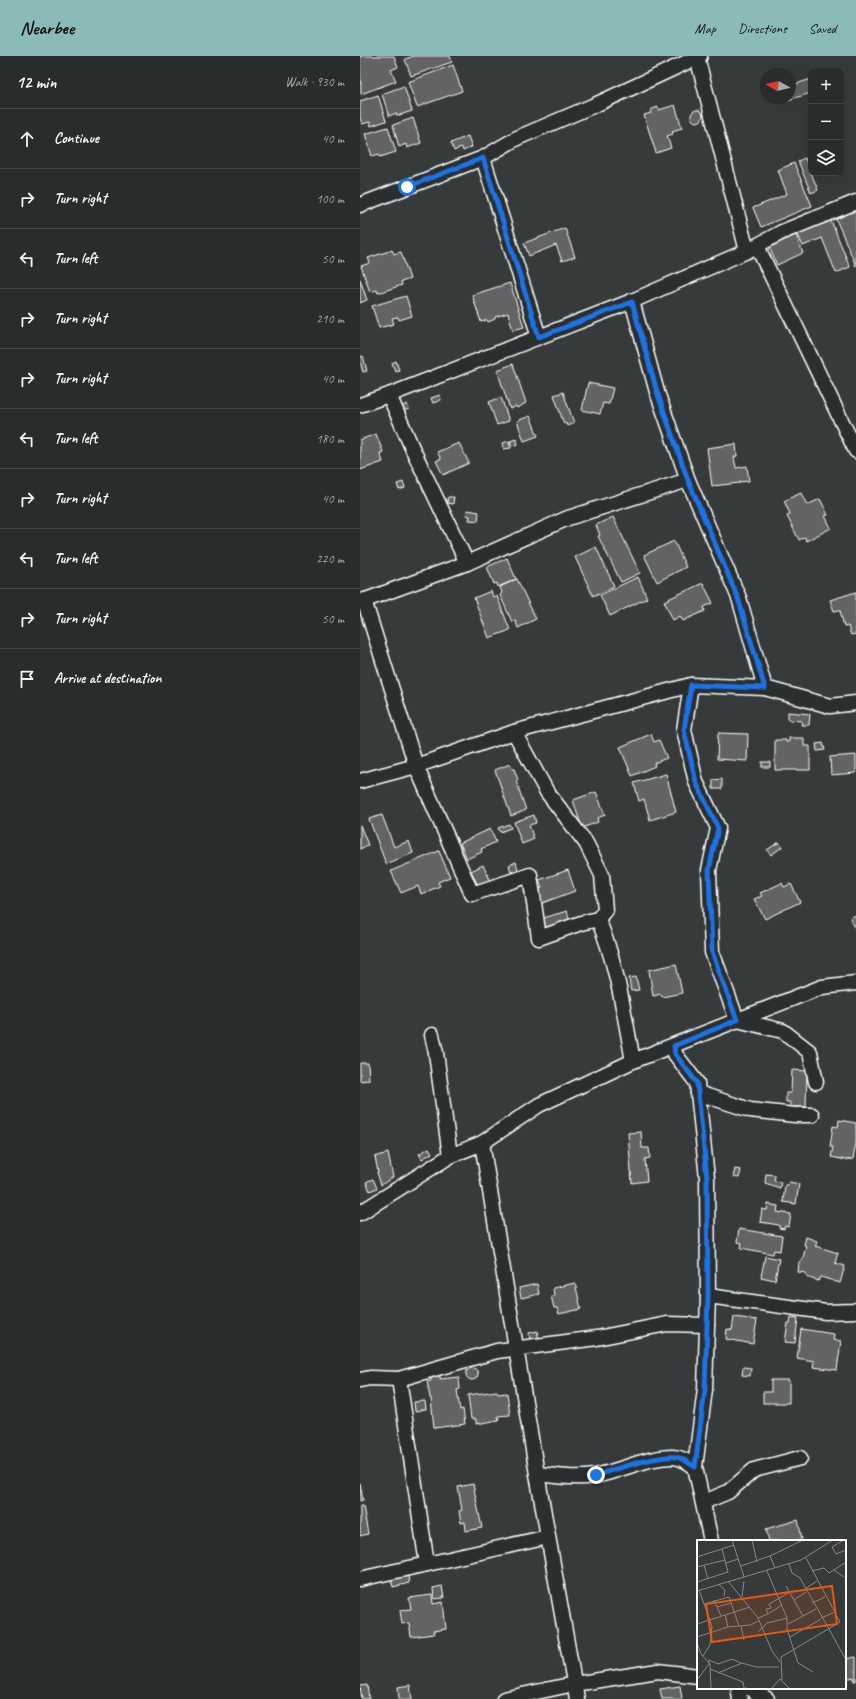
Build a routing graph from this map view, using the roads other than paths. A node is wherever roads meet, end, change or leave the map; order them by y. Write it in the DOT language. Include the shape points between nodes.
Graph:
graph roads {
  1 [pos="698,57"];
  2 [pos="483,158"];
  3 [pos="856,202"];
  4 [pos="360,205"];
  5 [pos="752,248"];
  6 [pos="632,302"];
  7 [pos="539,337"];
  8 [pos="389,395"];
  9 [pos="360,405"];
  10 [pos="856,452"];
  11 [pos="688,480"];
  12 [pos="467,563"];
  13 [pos="362,601"];
  14 [pos="691,685"];
  15 [pos="765,688"];
  16 [pos="856,703"];
  17 [pos="514,732"];
  18 [pos="416,766"];
  19 [pos="360,781"];
  20 [pos="598,919"];
  21 [pos="856,983"];
  22 [pos="737,1020"];
  23 [pos="432,1035"];
  24 [pos="674,1046"];
  25 [pos="633,1061"];
  26 [pos="816,1082"];
  27 [pos="698,1093"];
  28 [pos="812,1114"];
  29 [pos="482,1142"];
  30 [pos="450,1156"];
  31 [pos="360,1213"];
  32 [pos="708,1296"];
  33 [pos="856,1310"];
  34 [pos="707,1325"];
  35 [pos="516,1350"];
  36 [pos="399,1379"];
  37 [pos="360,1380"];
  38 [pos="800,1458"];
  39 [pos="695,1467"];
  40 [pos="537,1474"];
  41 [pos="704,1502"];
  42 [pos="548,1537"];
  43 [pos="711,1540"];
  44 [pos="427,1564"];
  45 [pos="360,1579"];
  46 [pos="697,1676"];
  47 [pos="574,1684"];
  48 [pos="738,1689"];
  49 [pos="751,1689"];
  50 [pos="504,1699"];
  51 [pos="577,1699"];
  52 [pos="740,1699"];
  53 [pos="767,1699"];
  1 -- 2 [label="street" via="517,138"];
  1 -- 5 [label="street"];
  2 -- 4 [label="street"];
  2 -- 7 [label="street"];
  3 -- 5 [label="street" via="782,232"];
  5 -- 6 [label="street"];
  5 -- 10 [label="street"];
  6 -- 7 [label="street"];
  6 -- 11 [label="street" via="657,392"];
  7 -- 8 [label="street"];
  8 -- 9 [label="street"];
  8 -- 12 [label="street"];
  11 -- 12 [label="street" via="568,518"];
  11 -- 15 [label="street" via="738,598"];
  12 -- 13 [label="street"];
  13 -- 18 [label="street"];
  14 -- 15 [label="street"];
  14 -- 17 [label="street"];
  14 -- 22 [label="street" via="684,730 696,782 718,828 709,870 712,952"];
  15 -- 16 [label="street" via="830,706"];
  17 -- 18 [label="street"];
  17 -- 20 [label="street" via="547,792 586,843 602,875 605,910"];
  18 -- 19 [label="street"];
  18 -- 20 [label="street" via="472,894 530,875 539,938"];
  20 -- 25 [label="street" via="617,980"];
  21 -- 22 [label="street" via="822,987"];
  22 -- 24 [label="street"];
  22 -- 26 [label="street" via="783,1031 810,1052"];
  23 -- 30 [label="street"];
  24 -- 25 [label="street"];
  24 -- 27 [label="street" via="675,1054 697,1083"];
  25 -- 29 [label="street" via="539,1105"];
  27 -- 28 [label="street" via="750,1110 795,1115"];
  27 -- 32 [label="street" via="707,1178"];
  29 -- 30 [label="street"];
  29 -- 35 [label="street"];
  30 -- 31 [label="street"];
  32 -- 33 [label="street" via="826,1312"];
  32 -- 34 [label="street"];
  34 -- 35 [label="street" via="668,1324"];
  34 -- 39 [label="street" via="705,1389"];
  35 -- 36 [label="street" via="496,1351"];
  35 -- 40 [label="street"];
  36 -- 37 [label="street"];
  36 -- 44 [label="street"];
  38 -- 41 [label="street" via="754,1470 728,1492"];
  39 -- 40 [label="street" via="674,1457 648,1460 596,1475 575,1478"];
  39 -- 41 [label="street"];
  40 -- 42 [label="street"];
  41 -- 43 [label="street"];
  42 -- 44 [label="street"];
  42 -- 47 [label="street"];
  44 -- 45 [label="street"];
  46 -- 47 [label="street" via="658,1671"];
  47 -- 50 [label="street"];
  47 -- 51 [label="street"];
  48 -- 52 [label="street"];
  49 -- 53 [label="street"];
}
